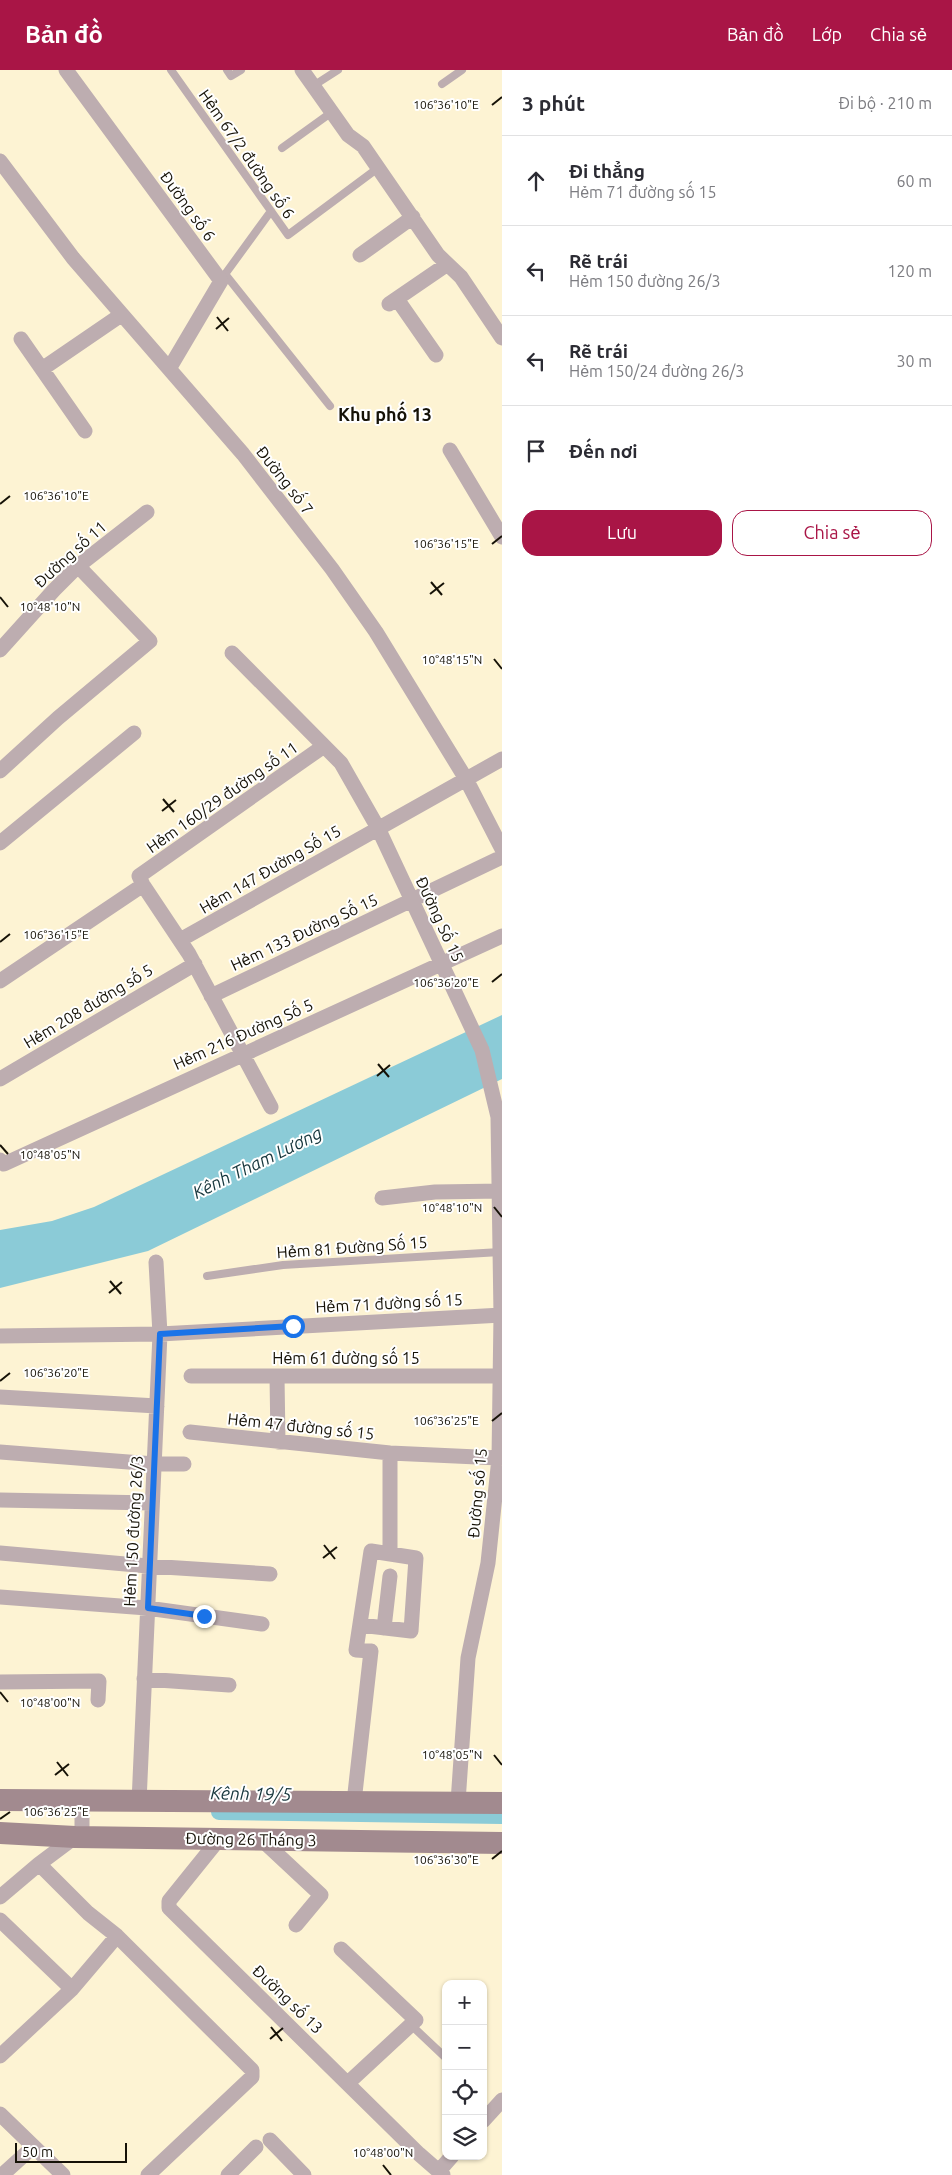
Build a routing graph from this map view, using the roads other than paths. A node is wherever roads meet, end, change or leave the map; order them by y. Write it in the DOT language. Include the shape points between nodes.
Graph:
graph roads {
  1 [pos="66,70"];
  2 [pos="171,70"];
  3 [pos="227,70"];
  4 [pos="241,70"];
  5 [pos="302,70"];
  6 [pos="338,70"];
  7 [pos="462,70"];
  8 [pos="442,84"];
  9 [pos="313,86"];
  10 [pos="332,112"];
  11 [pos="282,148"];
  12 [pos="0,161"];
  13 [pos="378,168"];
  14 [pos="271,211"];
  15 [pos="413,217"];
  16 [pos="360,255"];
  17 [pos="446,264"];
  18 [pos="223,278"];
  19 [pos="121,314"];
  20 [pos="502,338"];
  21 [pos="21,339"];
  22 [pos="436,355"];
  23 [pos="42,369"];
  24 [pos="169,369"];
  25 [pos="330,406"];
  26 [pos="85,431"];
  27 [pos="450,450"];
  28 [pos="147,512"];
  29 [pos="502,537"];
  30 [pos="78,566"];
  31 [pos="0,650"];
  32 [pos="232,653"];
  33 [pos="134,734"];
  34 [pos="324,746"];
  35 [pos="502,759"];
  36 [pos="341,763"];
  37 [pos="0,771"];
  38 [pos="466,779"];
  39 [pos="378,828"];
  40 [pos="0,843"];
  41 [pos="502,849"];
  42 [pos="502,857"];
  43 [pos="141,881"];
  44 [pos="412,900"];
  45 [pos="502,936"];
  46 [pos="180,940"];
  47 [pos="195,964"];
  48 [pos="441,964"];
  49 [pos="0,981"];
  50 [pos="211,996"];
  51 [pos="242,1053"];
  52 [pos="0,1079"];
  53 [pos="496,1101"];
  54 [pos="271,1107"];
  55 [pos="500,1132"];
  56 [pos="0,1160"];
  57 [pos="500,1191"];
  58 [pos="382,1198"];
  59 [pos="501,1252"];
  60 [pos="156,1262"];
  61 [pos="207,1276"];
  62 [pos="501,1315"];
  63 [pos="160,1334"];
  64 [pos="0,1336"];
  65 [pos="191,1376"];
  66 [pos="277,1376"];
  67 [pos="501,1376"];
  68 [pos="0,1397"];
  69 [pos="157,1406"];
  70 [pos="190,1432"];
  71 [pos="278,1442"];
  72 [pos="500,1450"];
  73 [pos="0,1452"];
  74 [pos="390,1453"];
  75 [pos="154,1464"];
  76 [pos="184,1464"];
  77 [pos="0,1500"];
  78 [pos="152,1503"];
  79 [pos="499,1507"];
  80 [pos="0,1553"];
  81 [pos="390,1554"];
  82 [pos="495,1564"];
  83 [pos="148,1566"];
  84 [pos="270,1574"];
  85 [pos="390,1576"];
  86 [pos="0,1597"];
  87 [pos="148,1608"];
  88 [pos="262,1624"];
  89 [pos="360,1625"];
  90 [pos="384,1628"];
  91 [pos="144,1679"];
  92 [pos="0,1682"];
  93 [pos="229,1685"];
  94 [pos="98,1700"];
  95 [pos="0,1800"];
  96 [pos="139,1802"];
  97 [pos="354,1802"];
  98 [pos="458,1802"];
  99 [pos="502,1802"];
  100 [pos="82,1805"];
  101 [pos="0,1833"];
  102 [pos="79,1833"];
  103 [pos="218,1839"];
  104 [pos="262,1840"];
  105 [pos="502,1843"];
  106 [pos="39,1864"];
  107 [pos="0,1898"];
  108 [pos="0,1920"];
  109 [pos="296,1925"];
  110 [pos="117,1936"];
  111 [pos="341,1950"];
  112 [pos="72,1988"];
  113 [pos="414,2022"];
  114 [pos="442,2054"];
  115 [pos="0,2056"];
  116 [pos="348,2083"];
  117 [pos="502,2100"];
  118 [pos="0,2114"];
  119 [pos="487,2117"];
  120 [pos="270,2140"];
  121 [pos="33,2147"];
  122 [pos="256,2147"];
  123 [pos="449,2160"];
  124 [pos="441,2173"];
  125 [pos="2,2175"];
  126 [pos="62,2175"];
  127 [pos="148,2175"];
  128 [pos="228,2175"];
  129 [pos="304,2175"];
  1 -- 18 [label="street, Đường số 6"];
  2 -- 14 [label="lane, Hẻm 67/2 đường số 6"];
  3 -- 4 [label="lane" via="231,76"];
  5 -- 9 [label="street"];
  6 -- 9 [label="lane"];
  7 -- 8 [label="lane"];
  9 -- 10 [label="street"];
  10 -- 11 [label="lane"];
  10 -- 13 [label="street"];
  12 -- 19 [label="street, Đường số 7" via="72,258"];
  13 -- 14 [label="lane, Hẻm 67/2 đường số 6" via="288,235"];
  13 -- 15 [label="street"];
  14 -- 18 [label="lane"];
  15 -- 16 [label="street"];
  15 -- 17 [label="street"];
  17 -- 20 [label="street" via="461,277"];
  17 -- 22 [label="street" via="393,301"];
  18 -- 24 [label="street"];
  18 -- 25 [label="lane, Đường số 6"];
  19 -- 23 [label="street"];
  19 -- 24 [label="street, Đường số 7"];
  21 -- 23 [label="street"];
  23 -- 26 [label="street"];
  24 -- 38 [label="street, Đường số 7" via="243,454 332,569 376,632"];
  27 -- 29 [label="street"];
  28 -- 30 [label="street, Đường số 11"];
  30 -- 31 [label="street, Đường số 11"];
  30 -- 37 [label="street" via="150,641"];
  32 -- 34 [label="street, Hẻm 160/29 đường số 11"];
  33 -- 40 [label="street"];
  34 -- 36 [label="street, Hẻm 160/29 đường số 11"];
  34 -- 43 [label="street, Hẻm 160/29 đường số 11"];
  35 -- 38 [label="street, Hẻm 147 Đường Số 15"];
  36 -- 39 [label="street, Đường Số 15"];
  38 -- 39 [label="street, Hẻm 147 Đường Số 15"];
  38 -- 41 [label="street, Đường số 7"];
  39 -- 44 [label="street, Đường Số 15"];
  39 -- 46 [label="street, Hẻm 147 Đường Số 15"];
  42 -- 44 [label="street"];
  43 -- 46 [label="street"];
  43 -- 49 [label="street, Hẻm 160/29 đường số 11"];
  44 -- 48 [label="street, Đường Số 15"];
  44 -- 50 [label="street, Hẻm 133 Đường Số 15"];
  45 -- 48 [label="street, Hẻm 216 Đường Số 5"];
  46 -- 47 [label="street"];
  47 -- 50 [label="street"];
  47 -- 52 [label="street, Hẻm 208 đường số 5"];
  48 -- 51 [label="street, Hẻm 216 Đường Số 5"];
  48 -- 53 [label="street, Đường Số 15" via="482,1050"];
  50 -- 51 [label="street"];
  51 -- 54 [label="street"];
  51 -- 56 [label="street, Hẻm 216 Đường Số 5" via="4,1164"];
  53 -- 55 [label="street, Đường số 15"];
  55 -- 57 [label="street, Đường số 15"];
  57 -- 58 [label="street" via="435,1192"];
  57 -- 59 [label="street, Đường số 15"];
  59 -- 61 [label="lane, Hẻm 81 Đường Số 15" via="283,1265"];
  59 -- 62 [label="street, Đường số 15"];
  60 -- 63 [label="street, Hẻm 150 đường 26/3"];
  62 -- 63 [label="street, Hẻm 71 đường số 15"];
  62 -- 67 [label="street, Đường số 15"];
  63 -- 64 [label="street, Hẻm 71 đường số 15"];
  63 -- 69 [label="street, Hẻm 150 đường 26/3"];
  65 -- 66 [label="street, Hẻm 61 đường số 15"];
  66 -- 67 [label="street, Hẻm 61 đường số 15"];
  66 -- 71 [label="street"];
  67 -- 72 [label="street, Đường số 15"];
  68 -- 69 [label="street"];
  69 -- 75 [label="street, Hẻm 150 đường 26/3"];
  70 -- 71 [label="street, Hẻm 47 đường số 15"];
  71 -- 74 [label="street, Hẻm 47 đường số 15"];
  72 -- 74 [label="street, Hẻm 47 đường số 15"];
  72 -- 79 [label="street, Đường số 15"];
  73 -- 75 [label="street"];
  74 -- 81 [label="street"];
  75 -- 76 [label="street"];
  75 -- 78 [label="street, Hẻm 150 đường 26/3"];
  77 -- 78 [label="street"];
  78 -- 83 [label="street, Hẻm 150 đường 26/3"];
  79 -- 82 [label="street, Đường số 15"];
  80 -- 83 [label="street"];
  81 -- 89 [label="street" via="371,1551"];
  81 -- 90 [label="street" via="416,1558 411,1631"];
  82 -- 98 [label="street, Đường số 15" via="468,1658"];
  83 -- 84 [label="street"];
  83 -- 87 [label="street, Hẻm 150 đường 26/3"];
  85 -- 90 [label="street"];
  86 -- 87 [label="street"];
  87 -- 88 [label="street"];
  87 -- 91 [label="street, Hẻm 150 đường 26/3"];
  89 -- 90 [label="street"];
  89 -- 97 [label="street" via="356,1650 371,1650"];
  91 -- 93 [label="street"];
  91 -- 96 [label="street, Hẻm 150 đường 26/3"];
  92 -- 94 [label="street" via="99,1681"];
  95 -- 100 [label="street"];
  96 -- 97 [label="street"];
  96 -- 100 [label="street"];
  97 -- 98 [label="street"];
  98 -- 99 [label="street"];
  100 -- 102 [label="street"];
  101 -- 102 [label="street, Đường 26 Tháng 3"];
  102 -- 103 [label="street, Đường 26 Tháng 3"];
  102 -- 106 [label="street"];
  103 -- 104 [label="street, Đường 26 Tháng 3"];
  103 -- 116 [label="street, Đường số 13" via="169,1901 169,1908"];
  104 -- 105 [label="street, Đường 26 Tháng 3"];
  104 -- 109 [label="street" via="321,1895"];
  106 -- 107 [label="street"];
  106 -- 110 [label="street" via="88,1913"];
  108 -- 112 [label="street"];
  110 -- 112 [label="street"];
  110 -- 127 [label="street" via="252,2070 252,2077"];
  111 -- 113 [label="street"];
  112 -- 115 [label="street"];
  113 -- 114 [label="lane"];
  113 -- 116 [label="street"];
  116 -- 124 [label="street, Đường số 13"];
  117 -- 119 [label="street"];
  118 -- 121 [label="street"];
  120 -- 129 [label="street"];
  121 -- 125 [label="street"];
  121 -- 126 [label="street"];
  122 -- 128 [label="street"];
  123 -- 124 [label="street"];
}
